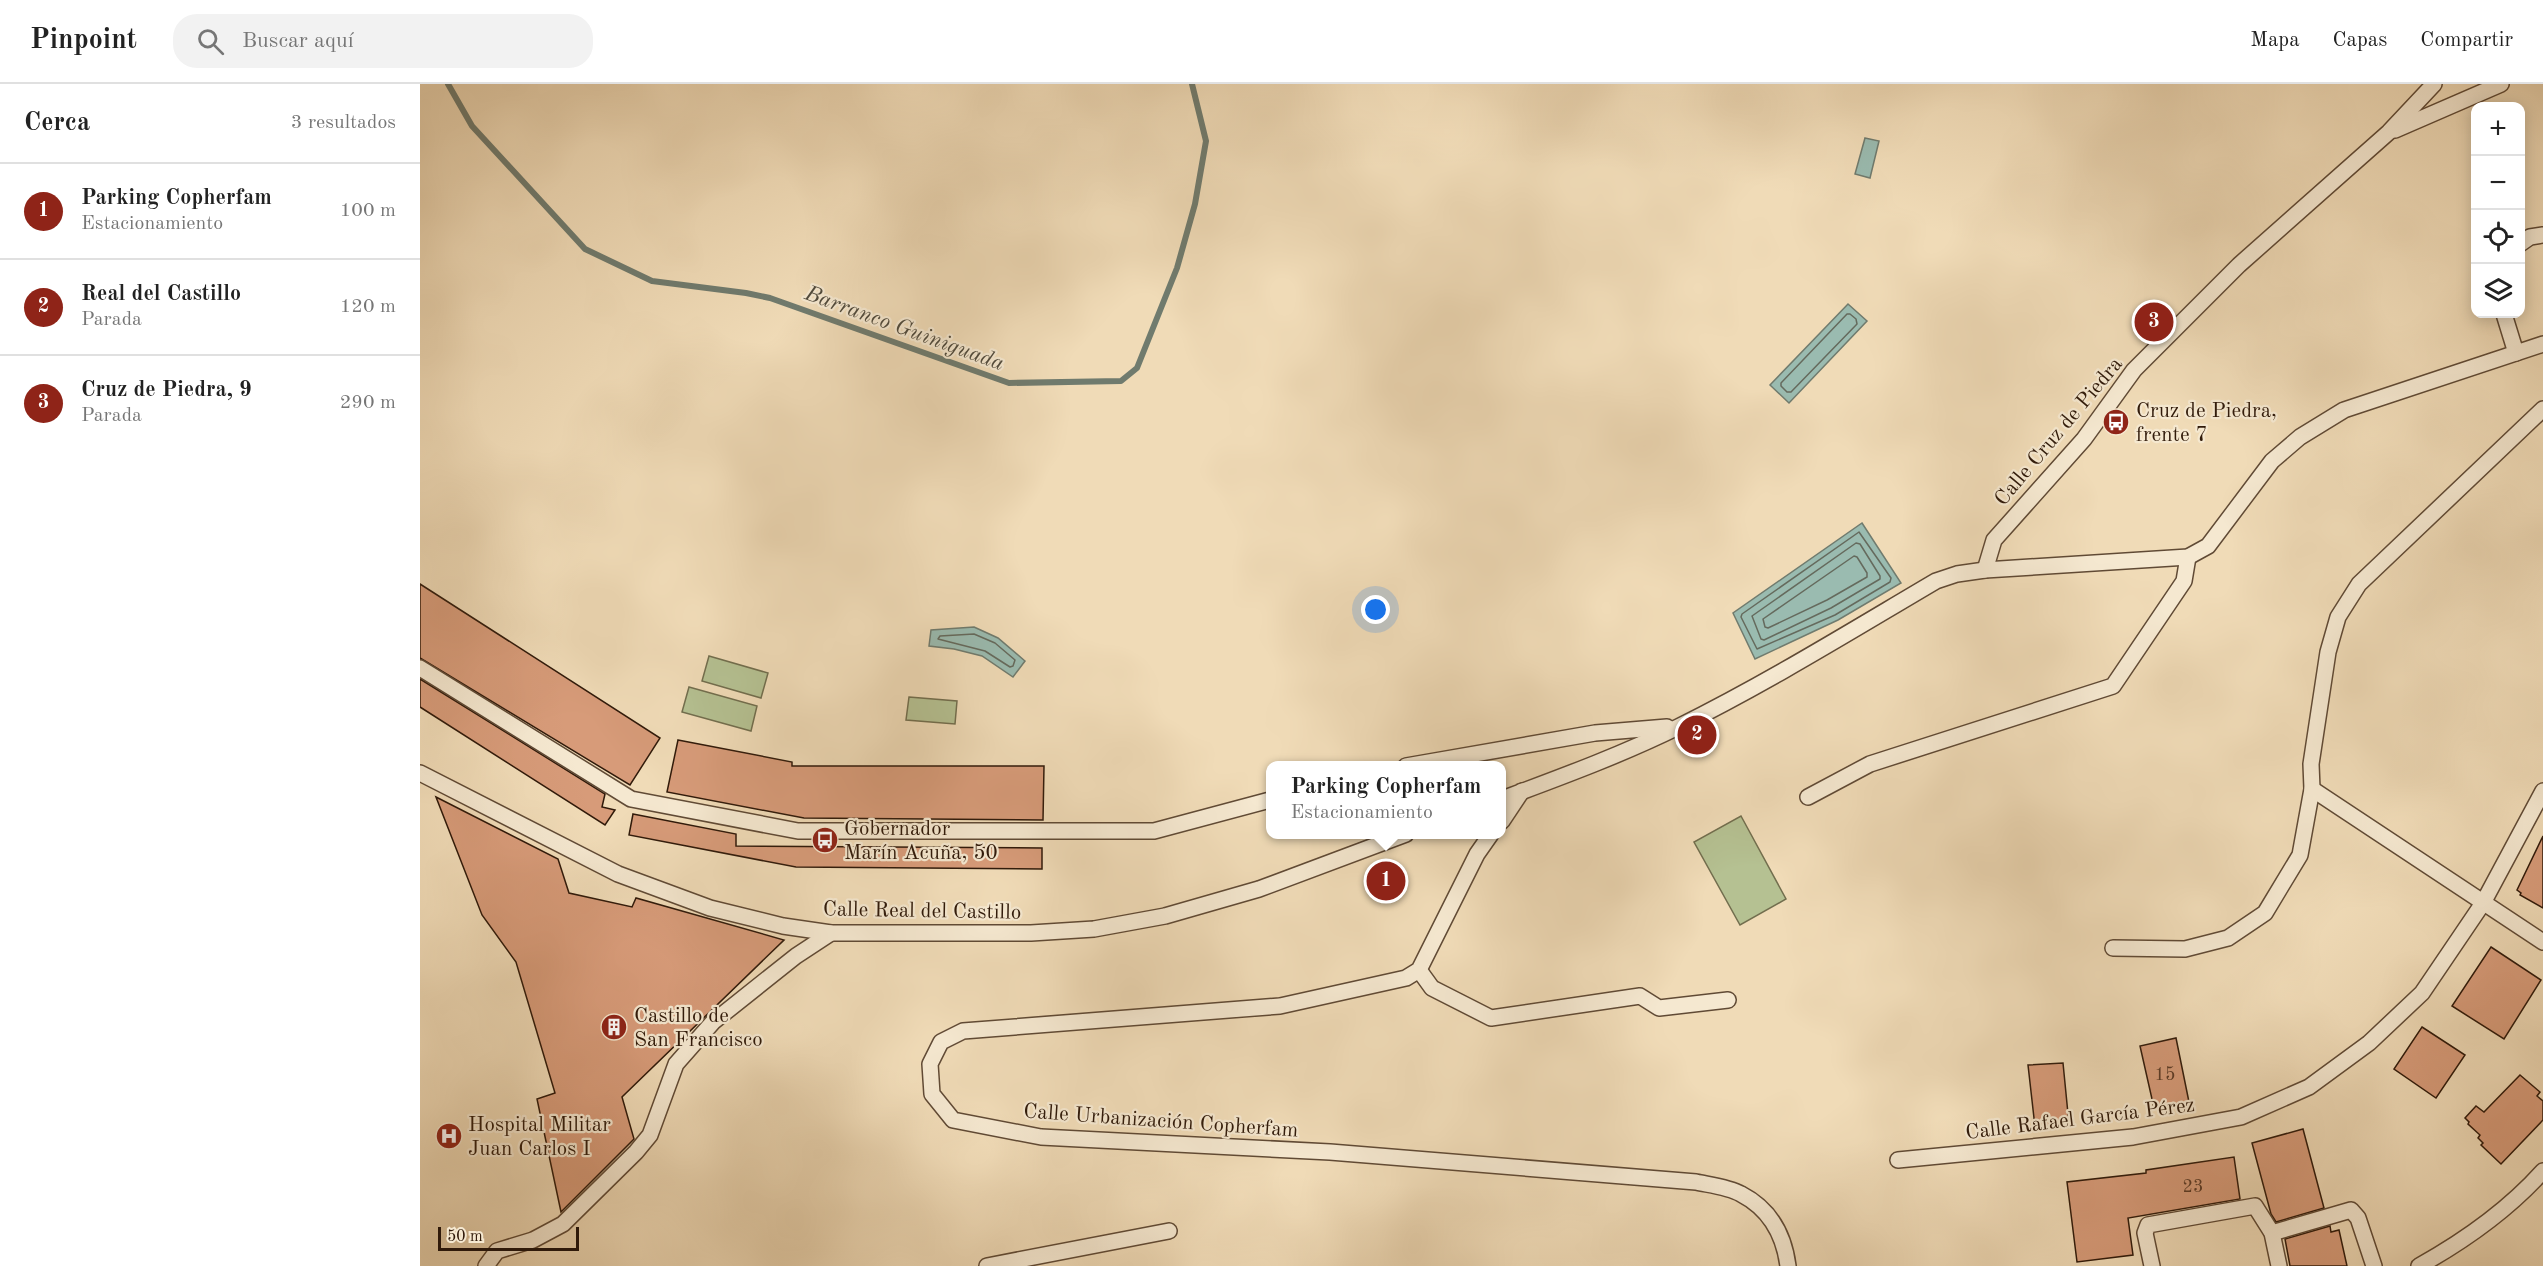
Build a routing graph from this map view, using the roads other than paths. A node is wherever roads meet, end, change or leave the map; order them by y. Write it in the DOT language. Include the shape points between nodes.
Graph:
graph roads {
  1 [pos="2434,84"];
  2 [pos="2501,84"];
  3 [pos="2389,132"];
  4 [pos="2543,234"];
  5 [pos="2525,240"];
  6 [pos="2505,318"];
  7 [pos="2543,344"];
  8 [pos="2516,353"];
  9 [pos="2543,409"];
  10 [pos="2188,557"];
  11 [pos="1985,570"];
  12 [pos="420,668"];
  13 [pos="1679,726"];
  14 [pos="1430,761"];
  15 [pos="420,773"];
  16 [pos="2312,789"];
  17 [pos="1522,791"];
  18 [pos="2543,791"];
  19 [pos="1808,796"];
  20 [pos="1506,797"];
  21 [pos="1266,802"];
  22 [pos="1506,815"];
  23 [pos="1393,839"];
  24 [pos="1488,839"];
  25 [pos="2483,903"];
  26 [pos="831,933"];
  27 [pos="2543,942"];
  28 [pos="2113,948"];
  29 [pos="1419,970"];
  30 [pos="1728,1000"];
  31 [pos="1898,1160"];
  32 [pos="2543,1171"];
  33 [pos="1169,1231"];
  34 [pos="2272,1233"];
  35 [pos="486,1266"];
  36 [pos="987,1266"];
  37 [pos="1788,1266"];
  38 [pos="2151,1266"];
  39 [pos="2279,1266"];
  40 [pos="2374,1266"];
  41 [pos="2419,1266"];
  1 -- 3 [label="street"];
  2 -- 3 [label="street"];
  3 -- 11 [label="street, Calle Cruz de Piedra" via="2239,266 2134,370 2084,439 1994,540"];
  4 -- 5 [label="street"];
  6 -- 8 [label="street"];
  7 -- 8 [label="street"];
  8 -- 10 [label="street" via="2344,410 2308,431 2272,461 2208,546"];
  9 -- 16 [label="street" via="2359,584 2338,617 2328,652 2311,765"];
  10 -- 11 [label="street"];
  10 -- 19 [label="street" via="2184,581 2113,686 1870,764"];
  11 -- 13 [label="street" via="1936,582"];
  12 -- 21 [label="street" via="631,799 798,831 1154,831"];
  13 -- 14 [label="street" via="1595,733"];
  13 -- 17 [label="street"];
  15 -- 26 [label="street, Calle Real del Castillo" via="618,874 710,908"];
  16 -- 25 [label="street"];
  16 -- 28 [label="street" via="2300,855 2265,913 2228,938 2185,949"];
  17 -- 20 [label="street"];
  17 -- 22 [label="street"];
  18 -- 25 [label="street, Calle Rafael García Pérez"];
  23 -- 26 [label="street, Calle Real del Castillo" via="1259,889 1165,916 1094,929 1031,933"];
  24 -- 29 [label="street"];
  25 -- 27 [label="street"];
  25 -- 31 [label="street, Calle Rafael García Pérez" via="2422,993 2368,1043 2309,1086 2251,1113 2133,1137"];
  26 -- 35 [label="street" via="713,1022 676,1064 650,1135 563,1224 533,1240 497,1251"];
  29 -- 30 [label="street" via="1432,988 1491,1018 1640,996 1659,1008"];
  29 -- 37 [label="street, Calle Urbanización Copherfam" via="1406,978 1280,1006 963,1031 941,1042 930,1064 932,1094 953,1120 1041,1137 1330,1152 1696,1182 1741,1193 1760,1208 1783,1237"];
  32 -- 41 [label="street" via="2492,1218"];
  33 -- 36 [label="street"];
  34 -- 38 [label="street" via="2255,1206 2148,1225 2145,1233"];
  34 -- 39 [label="street"];
  34 -- 40 [label="street" via="2351,1210 2358,1218"];
}
